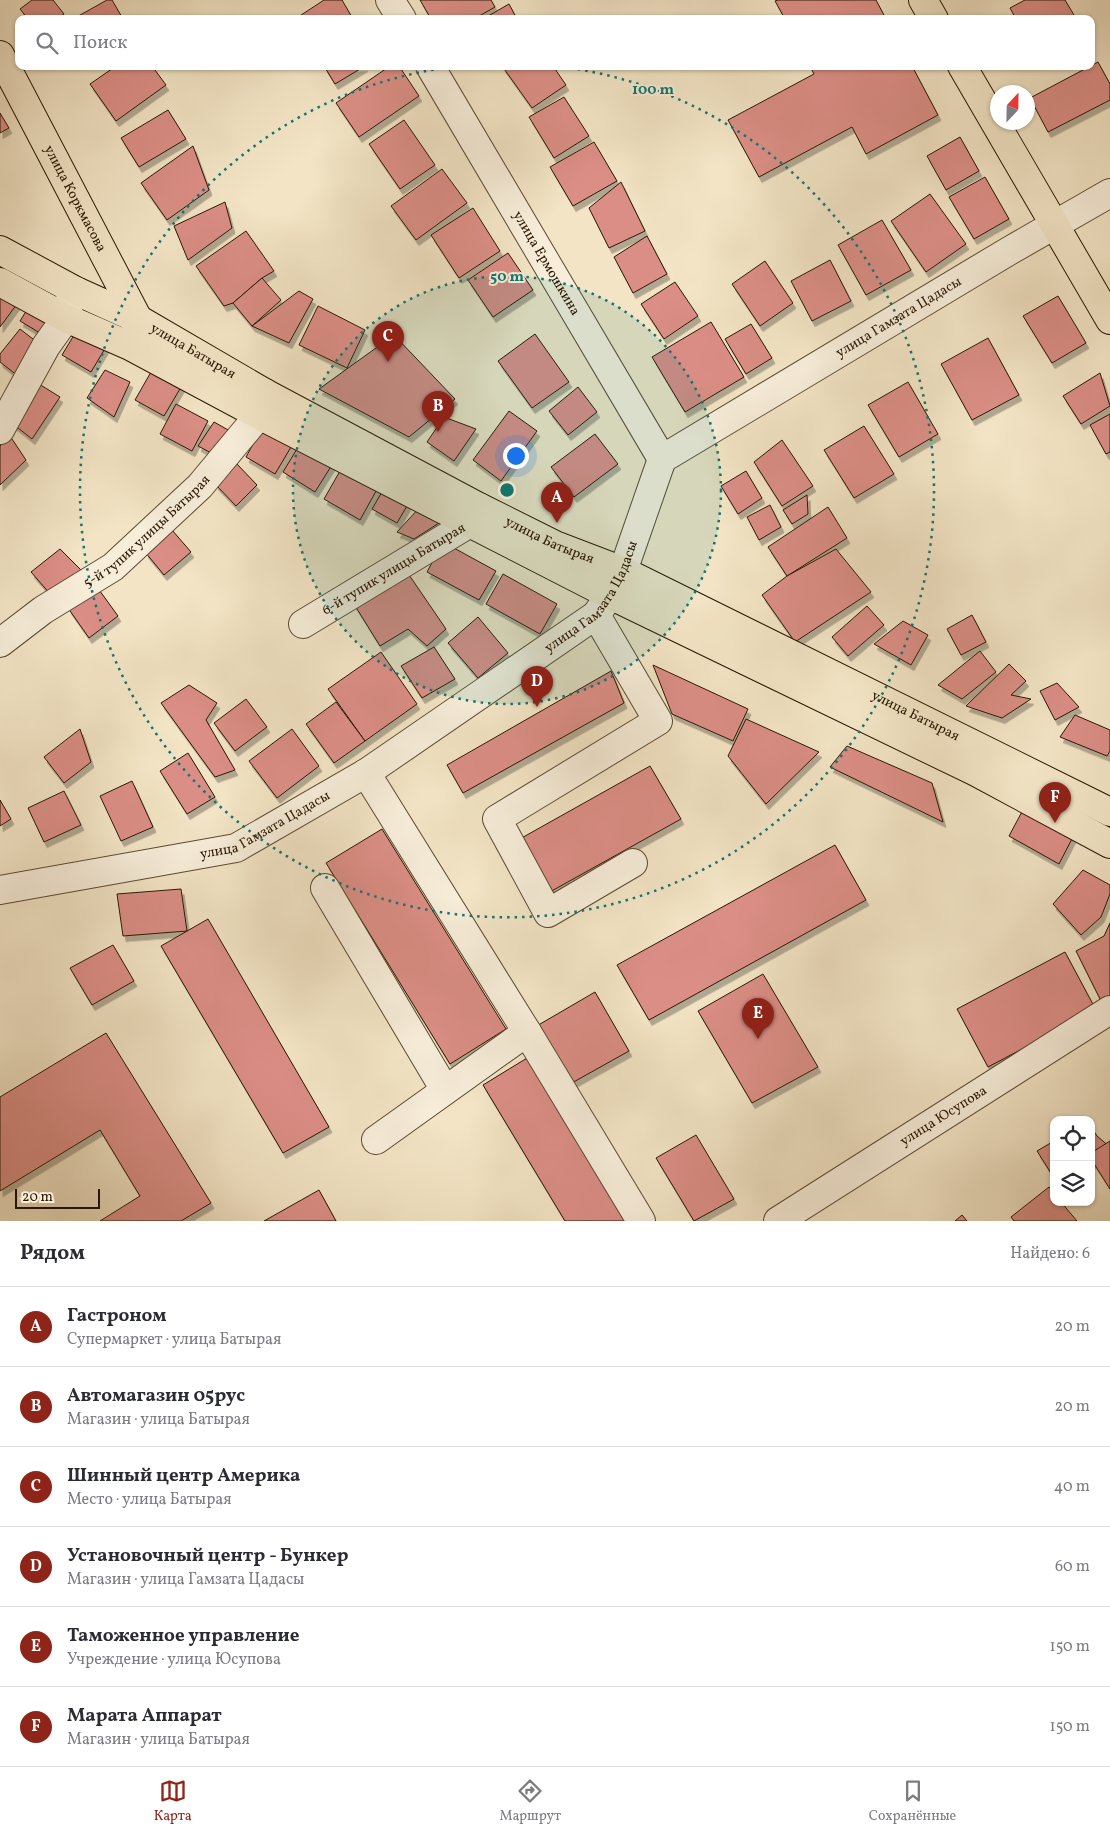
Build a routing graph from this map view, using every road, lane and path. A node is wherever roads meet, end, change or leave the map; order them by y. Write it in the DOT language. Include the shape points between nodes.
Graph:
graph roads {
  1 [pos="390,0"];
  2 [pos="924,0"];
  3 [pos="399,15"];
  4 [pos="932,15"];
  5 [pos="0,55"];
  6 [pos="432,70"];
  7 [pos="964,70"];
  8 [pos="1110,193"];
  9 [pos="1055,224"];
  10 [pos="0,250"];
  11 [pos="0,282"];
  12 [pos="76,291"];
  13 [pos="66,318"];
  14 [pos="138,319"];
  15 [pos="1110,320"];
  16 [pos="130,346"];
  17 [pos="262,404"];
  18 [pos="0,430"];
  19 [pos="662,459"];
  20 [pos="474,515"];
  21 [pos="623,571"];
  22 [pos="603,605"];
  23 [pos="303,624"];
  24 [pos="0,643"];
  25 [pos="366,773"];
  26 [pos="1110,812"];
  27 [pos="1110,844"];
  28 [pos="633,863"];
  29 [pos="325,888"];
  30 [pos="0,890"];
  31 [pos="1110,1010"];
  32 [pos="527,1032"];
  33 [pos="445,1090"];
  34 [pos="376,1140"];
  35 [pos="641,1221"];
  36 [pos="778,1221"];
  1 -- 3 [label="street"];
  2 -- 4 [label="main road"];
  5 -- 14 [label="main road, улица Коркмасова"];
  6 -- 19 [label="street, улица Ермошкина"];
  7 -- 9 [label="main road"];
  8 -- 9 [label="street, улица Гамзата Цадасы"];
  9 -- 15 [label="main road"];
  9 -- 19 [label="street, улица Гамзата Цадасы"];
  10 -- 12 [label="main road, улица Батырая"];
  11 -- 13 [label="main road, улица Батырая"];
  12 -- 13 [label="street" via="70,300"];
  12 -- 14 [label="main road, улица Батырая"];
  13 -- 16 [label="main road, улица Батырая"];
  13 -- 18 [label="street" via="46,346"];
  14 -- 16 [label="main road"];
  14 -- 17 [label="main road, улица Батырая"];
  16 -- 17 [label="main road, улица Батырая"];
  17 -- 20 [label="main road, улица Батырая"];
  17 -- 24 [label="street, 5-й тупик улицы Батырая" via="200,486 113,567 43,610"];
  19 -- 21 [label="street, улица Гамзата Цадасы"];
  20 -- 21 [label="main road, улица Батырая"];
  20 -- 22 [label="main road, улица Батырая"];
  20 -- 23 [label="street, 6-й тупик улицы Батырая"];
  21 -- 22 [label="street, улица Гамзата Цадасы"];
  21 -- 26 [label="main road, улица Батырая"];
  22 -- 25 [label="street, улица Гамзата Цадасы"];
  22 -- 27 [label="main road, улица Батырая" via="976,772"];
  22 -- 28 [label="street" via="658,721 496,819 548,913"];
  25 -- 30 [label="street, улица Гамзата Цадасы" via="236,848"];
  25 -- 32 [label="street"];
  29 -- 33 [label="street"];
  31 -- 36 [label="street, улица Юсупова"];
  32 -- 33 [label="street"];
  32 -- 35 [label="street"];
  33 -- 34 [label="street"];
}
